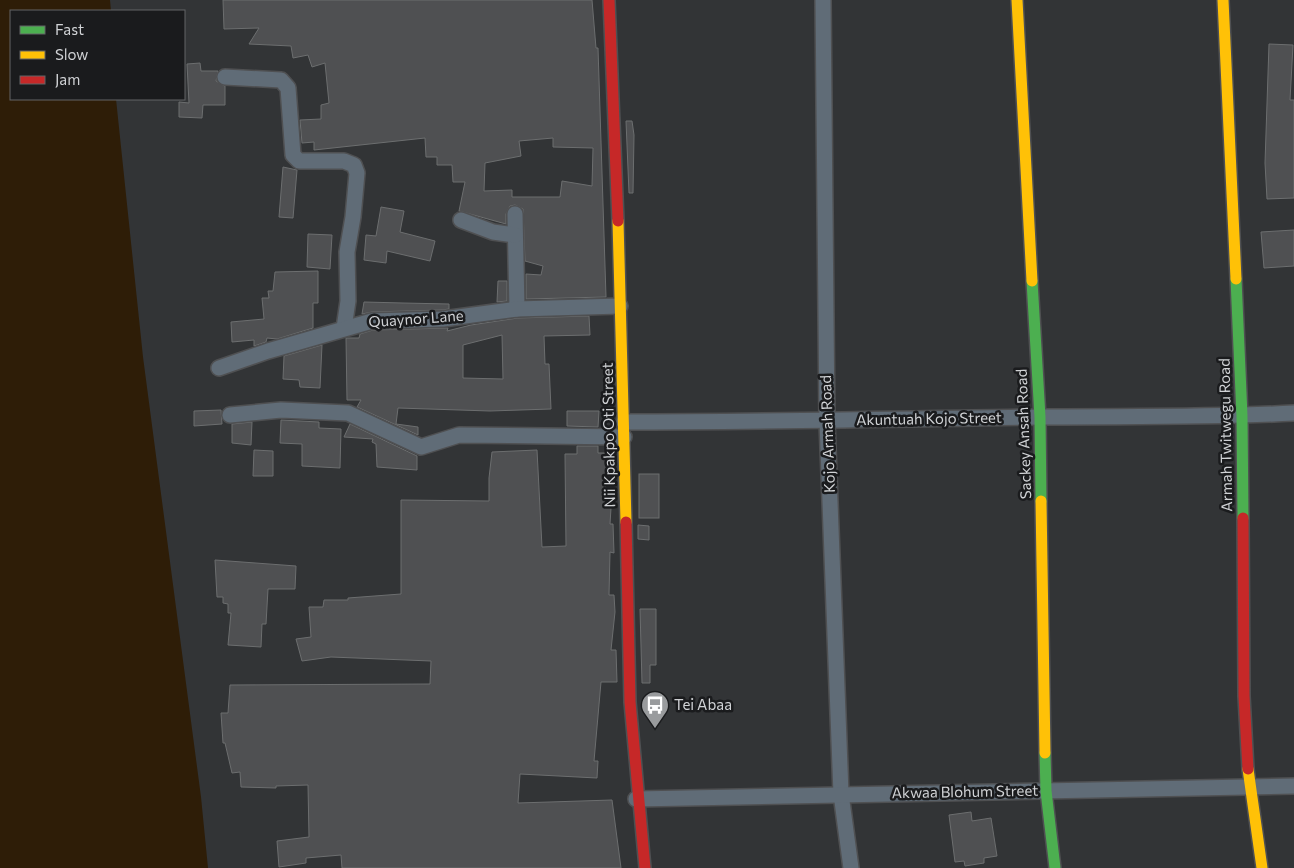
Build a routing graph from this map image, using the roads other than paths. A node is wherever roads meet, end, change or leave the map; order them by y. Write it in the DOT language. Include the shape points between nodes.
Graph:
graph roads {
  1 [pos="609,0"];
  2 [pos="823,0"];
  3 [pos="1017,0"];
  4 [pos="1223,0"];
  5 [pos="225,77"];
  6 [pos="515,214"];
  7 [pos="461,220"];
  8 [pos="515,235"];
  9 [pos="620,306"];
  10 [pos="518,309"];
  11 [pos="344,328"];
  12 [pos="219,368"];
  13 [pos="1294,413"];
  14 [pos="230,415"];
  15 [pos="1242,416"];
  16 [pos="1040,417"];
  17 [pos="827,422"];
  18 [pos="624,430"];
  19 [pos="1294,786"];
  20 [pos="1251,788"];
  21 [pos="1046,791"];
  22 [pos="841,794"];
  23 [pos="636,799"];
  24 [pos="645,868"];
  25 [pos="851,868"];
  26 [pos="1055,868"];
  27 [pos="1262,868"];
  1 -- 9 [label="street, Nii Kpakpo Oti Street"];
  2 -- 17 [label="street, Kojo Armah Road"];
  3 -- 16 [label="street, Sackey Ansah Road"];
  4 -- 15 [label="street, Armah Twitwegu Road"];
  5 -- 11 [label="street" via="281,80 288,88 293,155 299,161 344,161 354,165 357,173 347,252 348,301"];
  6 -- 8 [label="street"];
  7 -- 8 [label="street" via="493,232"];
  8 -- 10 [label="street"];
  9 -- 10 [label="street, Quaynor Lane"];
  9 -- 18 [label="street, Nii Kpakpo Oti Street"];
  10 -- 11 [label="street, Quaynor Lane" via="442,319 372,321"];
  11 -- 12 [label="street, Quaynor Lane"];
  13 -- 15 [label="street, Akuntuah Kojo Street"];
  14 -- 18 [label="street, Akuntuah Kojo Street" via="281,410 348,413 421,447 459,435"];
  15 -- 16 [label="street, Akuntuah Kojo Street"];
  15 -- 20 [label="street, Armah Twitwegu Road" via="1244,696"];
  16 -- 17 [label="street, Akuntuah Kojo Street"];
  16 -- 21 [label="street, Sackey Ansah Road"];
  17 -- 18 [label="street, Akuntuah Kojo Street"];
  17 -- 22 [label="street, Kojo Armah Road"];
  18 -- 23 [label="street, Nii Kpakpo Oti Street" via="627,608"];
  19 -- 20 [label="street, Akwaa Blohum Street"];
  20 -- 21 [label="street, Akwaa Blohum Street"];
  20 -- 27 [label="street, Armah Twitwegu Road"];
  21 -- 22 [label="street, Akwaa Blohum Street"];
  21 -- 26 [label="street, Sackey Ansah Road"];
  22 -- 23 [label="street, Akwaa Blohum Street"];
  22 -- 25 [label="street, Kojo Armah Road"];
  23 -- 24 [label="street, Nii Kpakpo Oti Street"];
}
